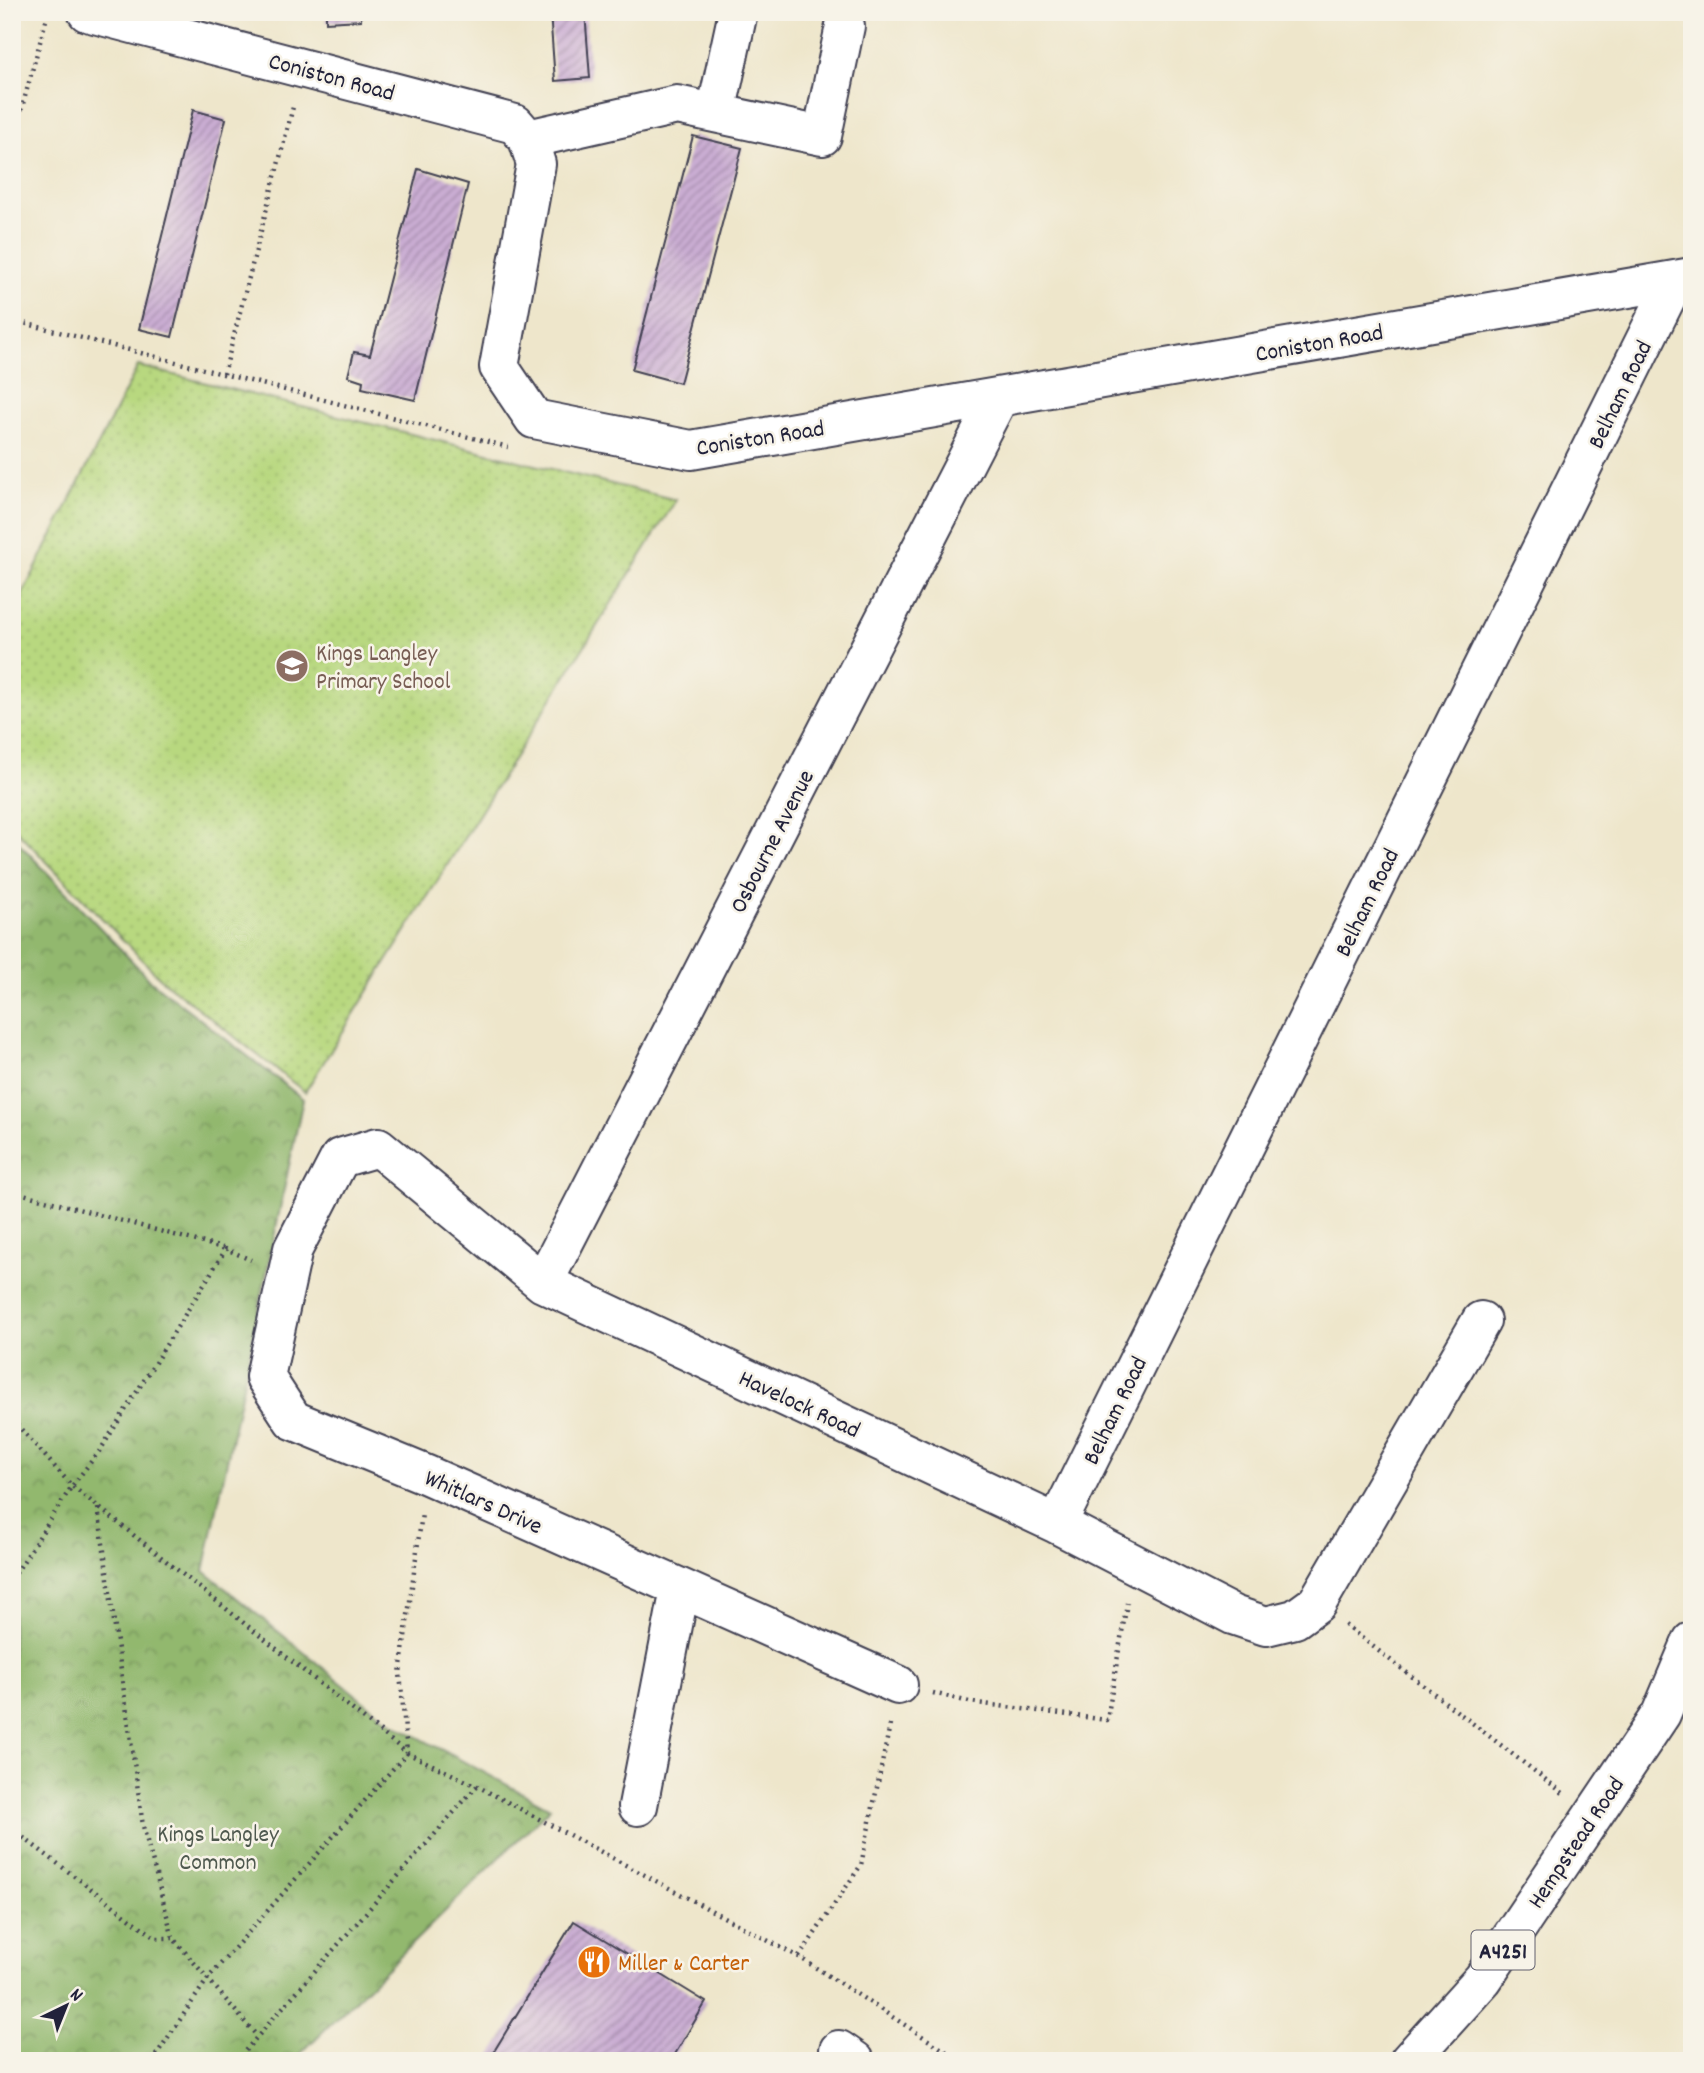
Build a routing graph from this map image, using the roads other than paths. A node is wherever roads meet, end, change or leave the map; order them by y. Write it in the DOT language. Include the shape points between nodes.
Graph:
graph roads {
  1 [pos="88,12"];
  2 [pos="738,12"];
  3 [pos="845,26"];
  4 [pos="716,113"];
  5 [pos="528,139"];
  6 [pos="1684,278"];
  7 [pos="998,399"];
  8 [pos="543,1283"];
  9 [pos="1481,1321"];
  10 [pos="1057,1524"];
  11 [pos="680,1589"];
  12 [pos="1692,1641"];
  13 [pos="898,1685"];
  14 [pos="638,1806"];
  15 [pos="1409,2061"];
  1 -- 5 [label="street, Coniston Road" via="515,124"];
  2 -- 4 [label="street"];
  3 -- 4 [label="street" via="822,136"];
  4 -- 5 [label="street" via="677,105"];
  5 -- 7 [label="street, Coniston Road" via="536,164 499,367 534,419 691,450"];
  6 -- 7 [label="street, Coniston Road"];
  6 -- 10 [label="street, Belham Road"];
  7 -- 8 [label="street, Osbourne Avenue"];
  8 -- 10 [label="street, Havelock Road"];
  8 -- 11 [label="street, Whitlars Drive" via="378,1147 340,1158 293,1249 265,1377 293,1420 428,1475"];
  9 -- 10 [label="street, Havelock Road" via="1317,1603 1295,1619 1266,1626 1233,1615"];
  11 -- 13 [label="street, Whitlars Drive"];
  11 -- 14 [label="street"];
  12 -- 15 [label="street, Hempstead Road / A4251" via="1661,1714 1593,1816 1483,1979"];
}
